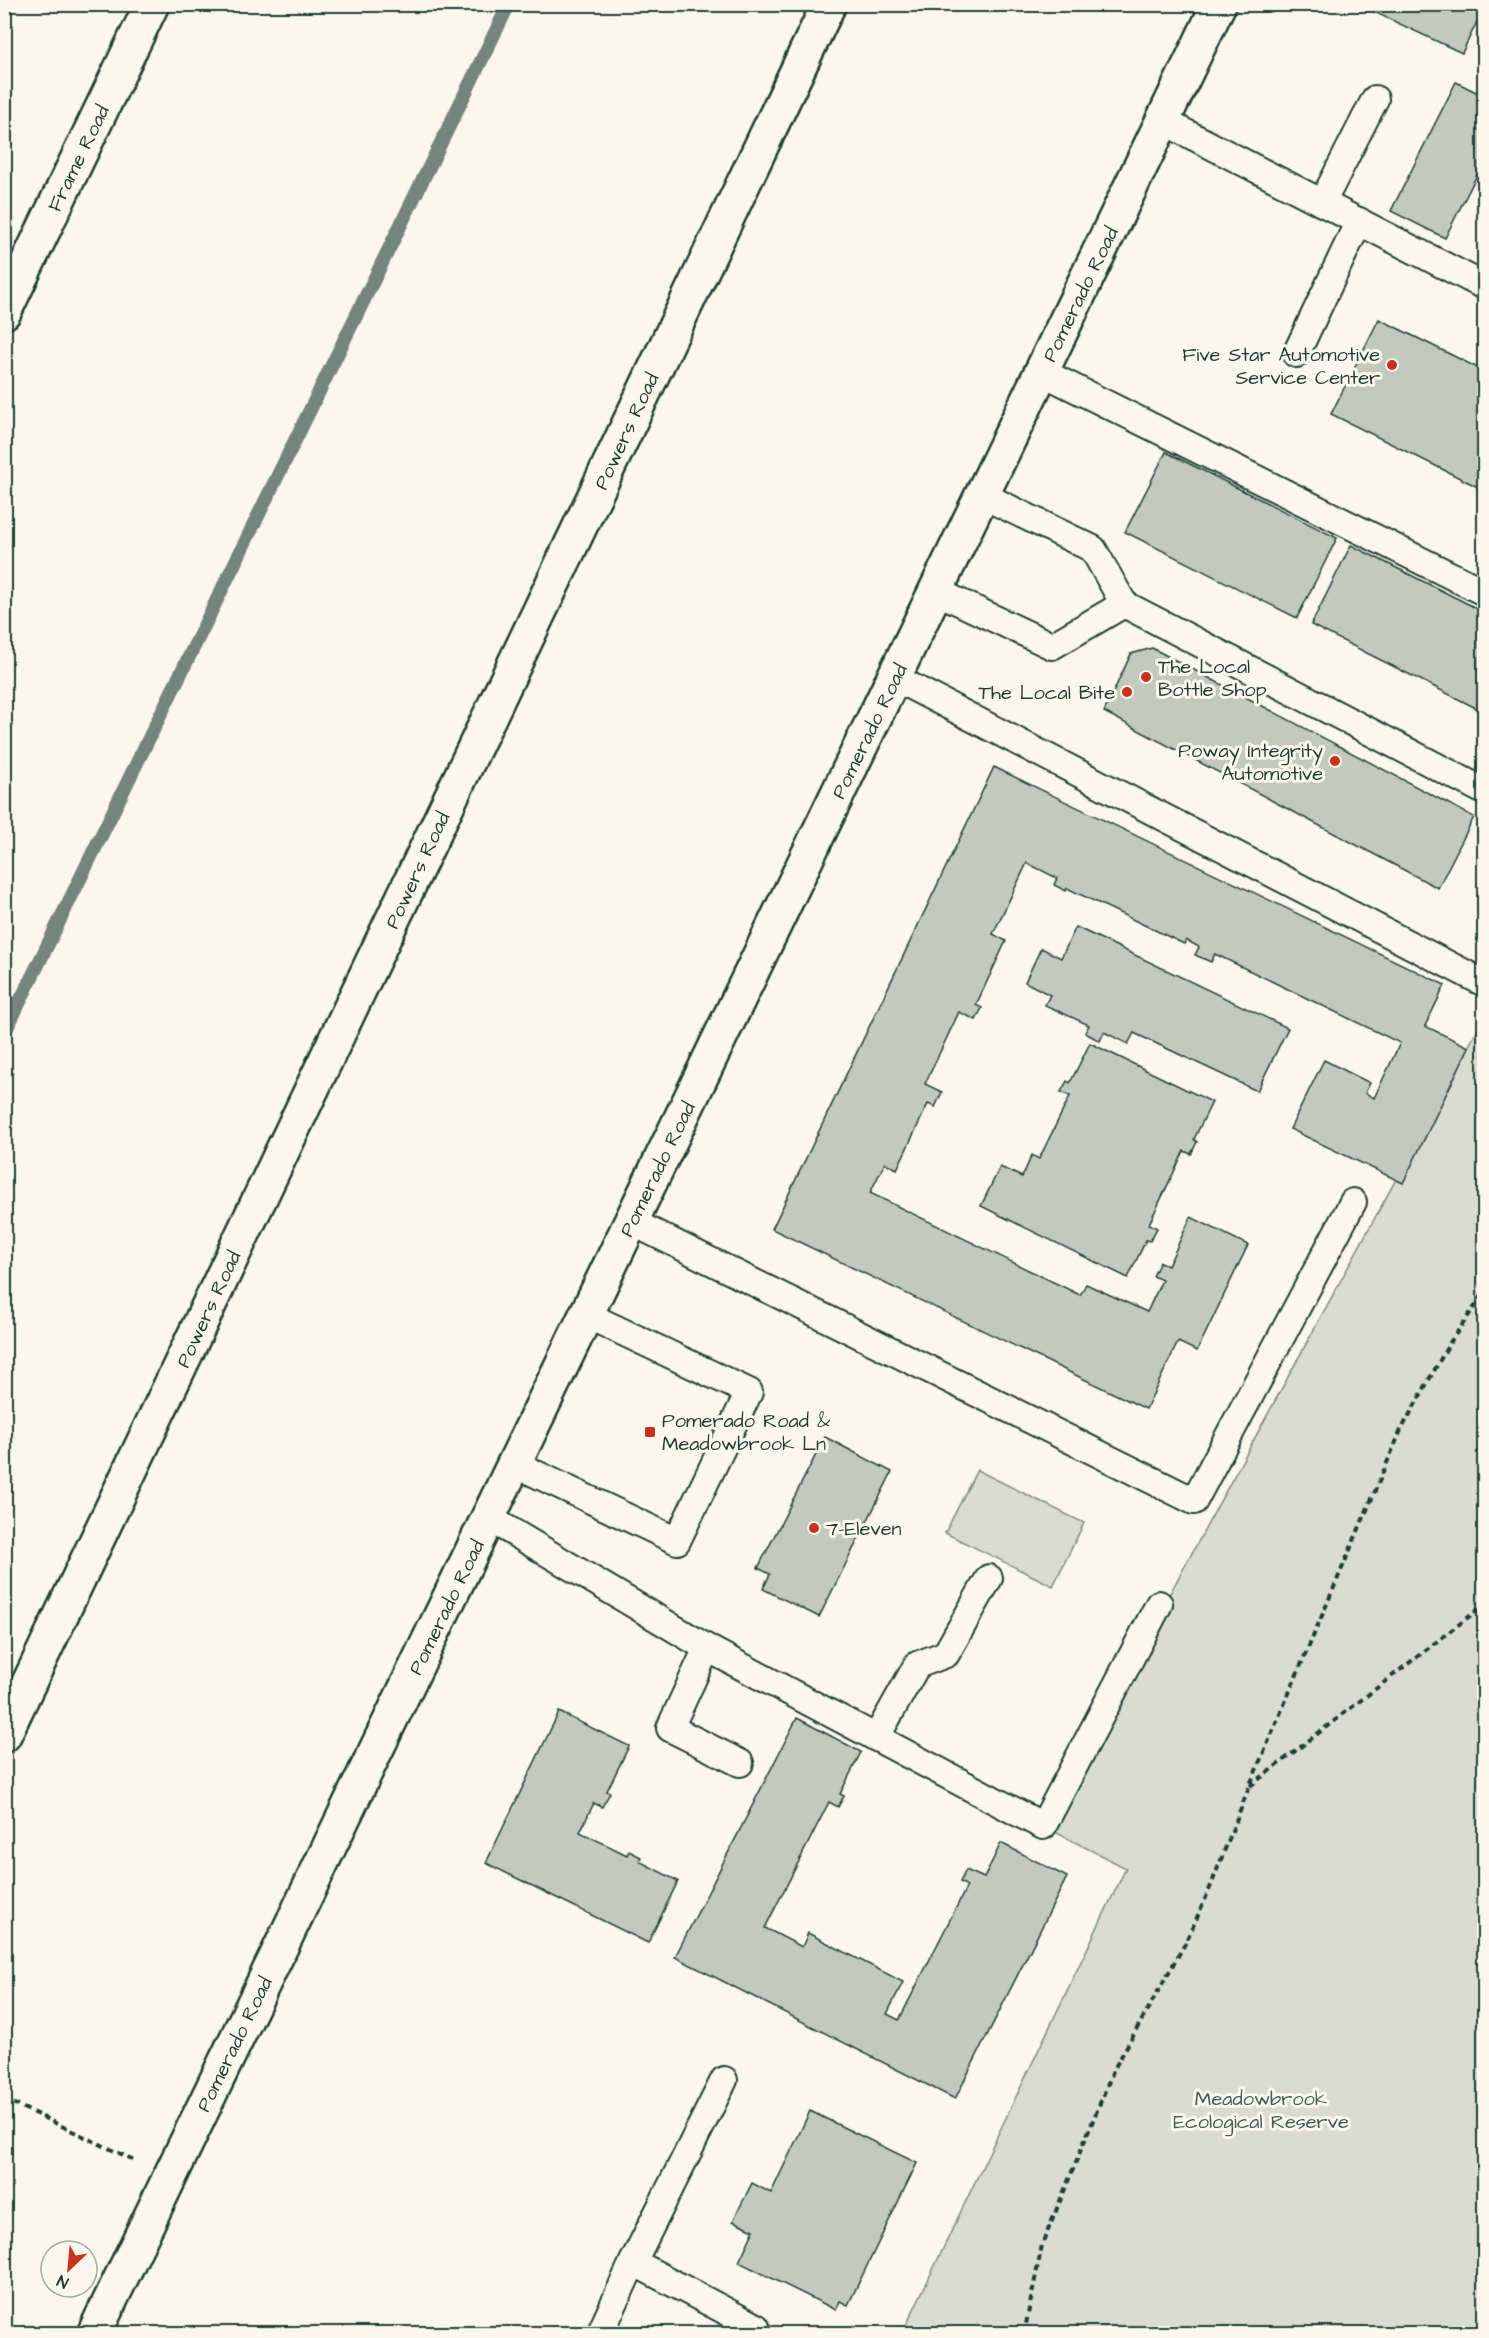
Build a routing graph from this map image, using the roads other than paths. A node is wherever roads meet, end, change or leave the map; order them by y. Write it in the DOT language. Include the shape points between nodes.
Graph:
graph roads {
  1 [pos="152,4"];
  2 [pos="829,4"];
  3 [pos="1214,6"];
  4 [pos="1375,99"];
  5 [pos="1163,121"];
  6 [pos="1322,203"];
  7 [pos="1359,222"];
  8 [pos="1482,277"];
  9 [pos="4,312"];
  10 [pos="1296,354"];
  11 [pos="1042,372"];
  12 [pos="982,495"];
  13 [pos="936,591"];
  14 [pos="1485,592"];
  15 [pos="1124,604"];
  16 [pos="895,678"];
  17 [pos="1485,791"];
  18 [pos="1485,983"];
  19 [pos="1353,1202"];
  20 [pos="632,1222"];
  21 [pos="587,1315"];
  22 [pos="515,1464"];
  23 [pos="489,1518"];
  24 [pos="988,1578"];
  25 [pos="1159,1604"];
  26 [pos="707,1648"];
  27 [pos="4,1735"];
  28 [pos="876,1738"];
  29 [pos="740,1763"];
  30 [pos="724,2080"];
  31 [pos="633,2262"];
  32 [pos="94,2334"];
  33 [pos="600,2334"];
  34 [pos="753,2334"];
  1 -- 9 [label="main road, Frame Road"];
  2 -- 27 [label="main road, Powers Road"];
  3 -- 5 [label="main road, Pomerado Road"];
  4 -- 6 [label="lane"];
  5 -- 6 [label="lane"];
  5 -- 11 [label="main road, Pomerado Road"];
  6 -- 7 [label="lane"];
  7 -- 8 [label="lane"];
  7 -- 10 [label="lane"];
  11 -- 12 [label="main road, Pomerado Road"];
  11 -- 14 [label="lane"];
  12 -- 13 [label="main road, Pomerado Road"];
  12 -- 15 [label="lane" via="1093,549"];
  13 -- 15 [label="lane" via="1052,646"];
  13 -- 16 [label="main road, Pomerado Road"];
  15 -- 17 [label="lane"];
  16 -- 18 [label="lane"];
  16 -- 20 [label="main road, Pomerado Road"];
  19 -- 20 [label="lane" via="1194,1501"];
  20 -- 21 [label="main road, Pomerado Road"];
  21 -- 22 [label="main road, Pomerado Road"];
  21 -- 22 [label="lane" via="748,1392 677,1541"];
  22 -- 23 [label="main road, Pomerado Road"];
  23 -- 26 [label="lane"];
  23 -- 32 [label="main road, Pomerado Road"];
  24 -- 28 [label="lane" via="946,1654 917,1665"];
  25 -- 28 [label="lane" via="1043,1827"];
  26 -- 28 [label="lane"];
  26 -- 29 [label="lane" via="669,1728"];
  30 -- 31 [label="lane"];
  31 -- 33 [label="lane"];
  31 -- 34 [label="lane" via="756,2327"];
}
